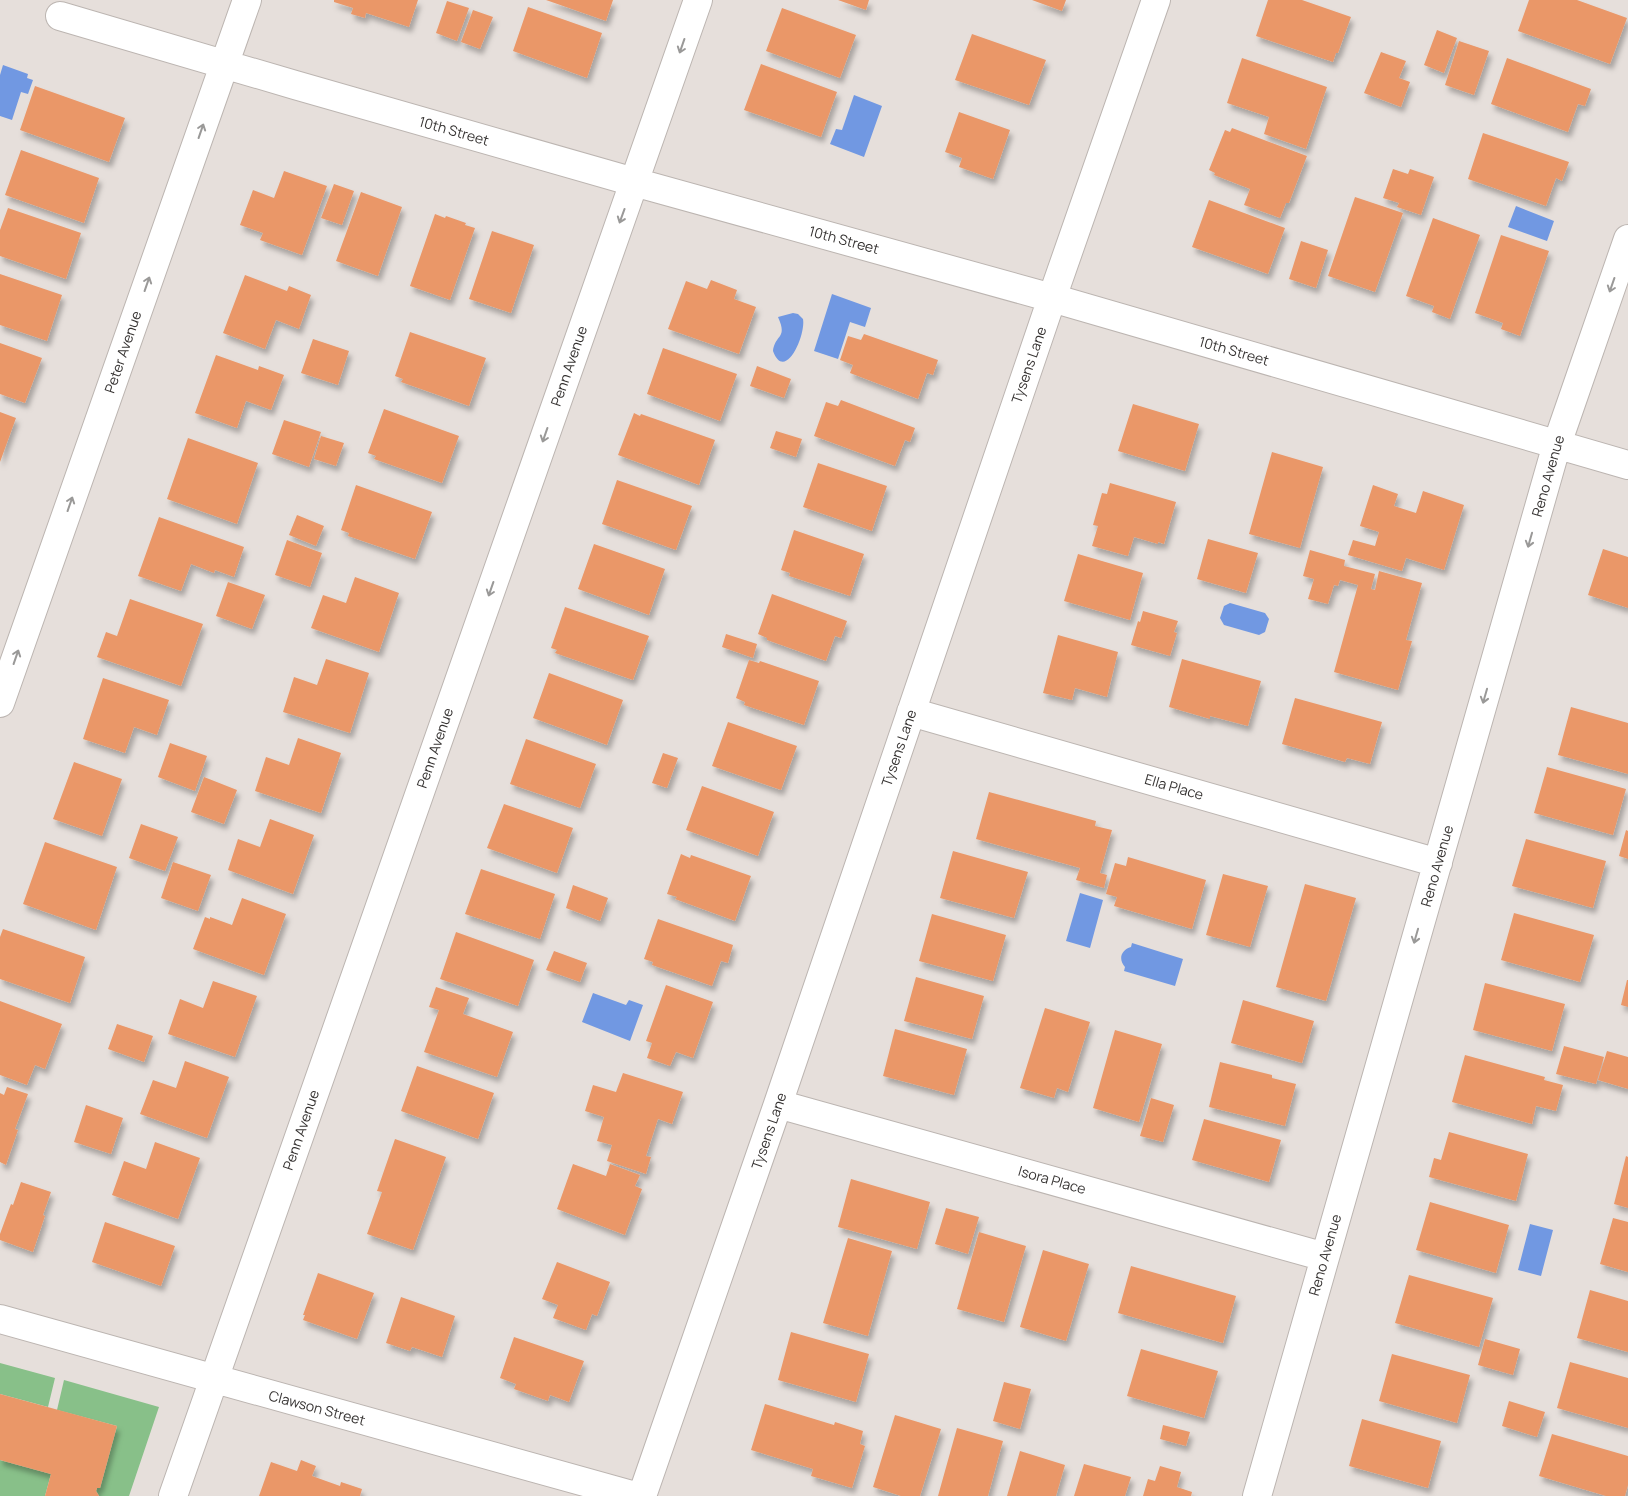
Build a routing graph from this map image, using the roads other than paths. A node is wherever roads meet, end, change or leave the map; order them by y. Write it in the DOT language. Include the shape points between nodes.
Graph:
graph roads {
  1 [pos="246,0"];
  2 [pos="698,0"];
  3 [pos="1156,0"];
  4 [pos="60,16"];
  5 [pos="224,65"];
  6 [pos="634,182"];
  7 [pos="1628,239"];
  8 [pos="1052,298"];
  9 [pos="1557,444"];
  10 [pos="1628,465"];
  11 [pos="0,703"];
  12 [pos="911,712"];
  13 [pos="1438,863"];
  14 [pos="778,1104"];
  15 [pos="1325,1257"];
  16 [pos="0,1319"];
  17 [pos="214,1379"];
  18 [pos="173,1496"];
  19 [pos="635,1496"];
  20 [pos="642,1496"];
  21 [pos="1257,1496"];
  1 -- 5 [label="street, Peter Avenue"];
  2 -- 6 [label="street, Penn Avenue, one-way"];
  3 -- 8 [label="street, Tysens Lane"];
  4 -- 5 [label="street, 10th Street"];
  5 -- 6 [label="street, 10th Street"];
  11 -- 5 [label="street, Peter Avenue, one-way"];
  6 -- 8 [label="street, 10th Street"];
  6 -- 17 [label="street, Penn Avenue, one-way"];
  7 -- 9 [label="street, Reno Avenue, one-way"];
  8 -- 9 [label="street, 10th Street"];
  8 -- 12 [label="street, Tysens Lane"];
  9 -- 10 [label="street, 10th Street"];
  9 -- 13 [label="street, Reno Avenue, one-way"];
  12 -- 13 [label="street, Ella Place"];
  12 -- 14 [label="street, Tysens Lane"];
  13 -- 15 [label="street, Reno Avenue, one-way"];
  14 -- 15 [label="street, Isora Place"];
  14 -- 20 [label="street, Tysens Lane"];
  15 -- 21 [label="street, Reno Avenue"];
  16 -- 17 [label="street, Clawson Street"];
  17 -- 18 [label="street, Penn Avenue"];
  17 -- 19 [label="street, Clawson Street"];
}
